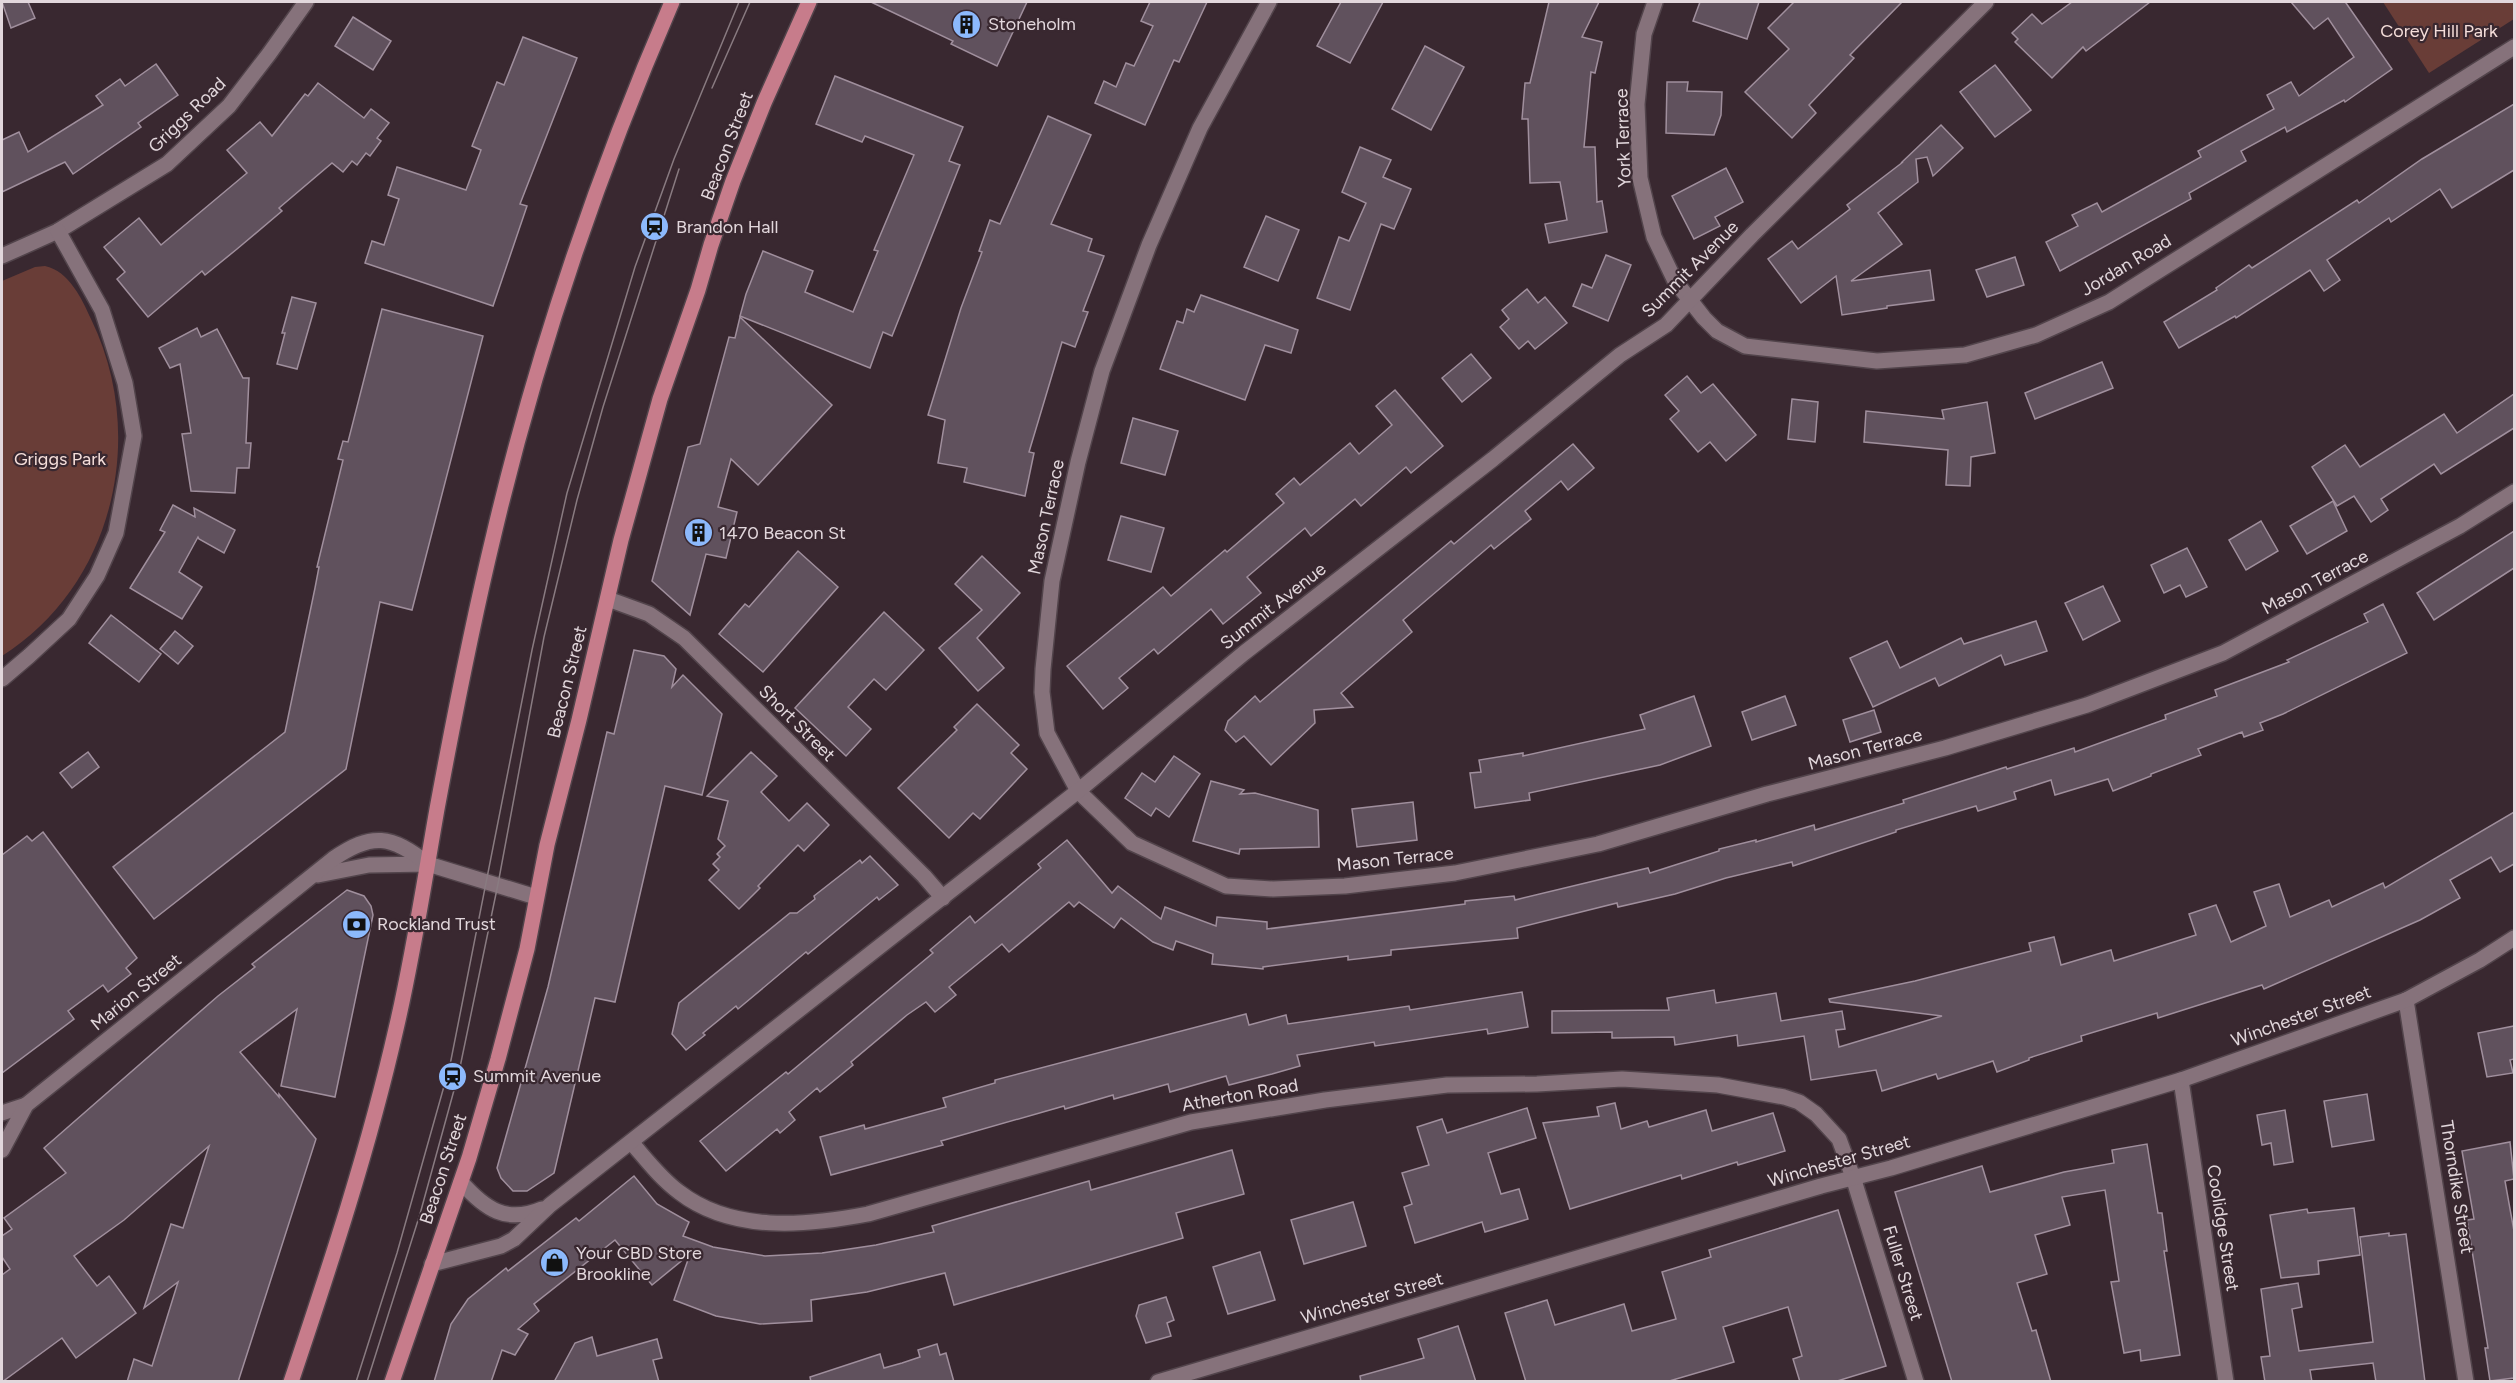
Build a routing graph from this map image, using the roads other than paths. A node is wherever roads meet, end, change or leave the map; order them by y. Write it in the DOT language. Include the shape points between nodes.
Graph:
graph roads {
  1 [pos="306,2"];
  2 [pos="672,2"];
  3 [pos="809,2"];
  4 [pos="1269,2"];
  5 [pos="1655,2"];
  6 [pos="1986,2"];
  7 [pos="2514,47"];
  8 [pos="58,231"];
  9 [pos="2,256"];
  10 [pos="1690,300"];
  11 [pos="2514,492"];
  12 [pos="608,598"];
  13 [pos="2,678"];
  14 [pos="1078,791"];
  15 [pos="428,864"];
  16 [pos="310,878"];
  17 [pos="536,897"];
  18 [pos="943,898"];
  19 [pos="2514,938"];
  20 [pos="2406,999"];
  21 [pos="2181,1080"];
  22 [pos="26,1105"];
  23 [pos="2,1113"];
  24 [pos="631,1142"];
  25 [pos="2,1150"];
  26 [pos="1853,1177"];
  27 [pos="461,1182"];
  28 [pos="550,1205"];
  29 [pos="432,1264"];
  30 [pos="1180,1378"];
  31 [pos="291,1382"];
  32 [pos="392,1382"];
  33 [pos="1158,1382"];
  34 [pos="1916,1382"];
  35 [pos="2226,1382"];
  36 [pos="2466,1382"];
  1 -- 8 [label="street, Griggs Road" via="228,106 167,165"];
  2 -- 15 [label="main road" via="588,214 530,400 475,618"];
  3 -- 12 [label="main road, Beacon Street" via="764,103 711,245 629,505"];
  4 -- 14 [label="street, Mason Terrace" via="1200,128 1149,245 1102,371 1078,462 1052,581 1042,692 1047,733"];
  5 -- 10 [label="street, York Terrace" via="1644,33 1637,104 1640,178 1654,237 1675,281"];
  6 -- 10 [label="street, Summit Avenue"];
  7 -- 10 [label="street, Jordan Road" via="2109,302 2036,335 1965,355 1877,361 1745,346 1718,331"];
  8 -- 9 [label="street, Griggs Road"];
  8 -- 13 [label="street" via="102,310 124,383 134,436 116,533 98,576 69,618"];
  10 -- 14 [label="street, Summit Avenue" via="1666,325 1620,355 1244,653"];
  11 -- 14 [label="street, Mason Terrace" via="2460,526 2223,653 2087,705 1945,748 1576,848 1455,873 1345,886 1273,890 1226,886 1132,843"];
  12 -- 17 [label="main road, Beacon Street"];
  12 -- 18 [label="street, Short Street" via="649,614 684,638"];
  14 -- 18 [label="street, Summit Avenue"];
  15 -- 16 [label="street, Marion Street" via="349,868"];
  15 -- 16 [label="street, Marion Street" via="401,845 370,840 353,845"];
  15 -- 17 [label="street, Marion Street"];
  15 -- 31 [label="main road" via="406,986 380,1095"];
  16 -- 22 [label="street, Marion Street"];
  17 -- 27 [label="main road, Beacon Street" via="527,949"];
  18 -- 24 [label="street, Summit Avenue"];
  19 -- 20 [label="street, Winchester Street"];
  20 -- 21 [label="street, Winchester Street"];
  20 -- 36 [label="street, Thorndike Street"];
  21 -- 26 [label="street, Winchester Street"];
  21 -- 35 [label="street, Coolidge Street"];
  22 -- 23 [label="street"];
  22 -- 25 [label="street, Marion Street"];
  24 -- 26 [label="street, Atherton Road" via="678,1192 724,1216 774,1223 834,1221 1191,1122 1448,1085 1622,1079 1718,1085 1799,1102 1839,1139"];
  24 -- 28 [label="street, Summit Avenue"];
  26 -- 30 [label="street, Winchester Street"];
  26 -- 34 [label="street, Fuller Street"];
  27 -- 28 [label="street, Summit Avenue" via="487,1207 505,1215 518,1216"];
  27 -- 29 [label="main road, Beacon Street"];
  28 -- 29 [label="street, Summit Avenue" via="501,1246"];
  29 -- 32 [label="main road, Beacon Street"];
  30 -- 33 [label="street, Winchester Street"];
}
